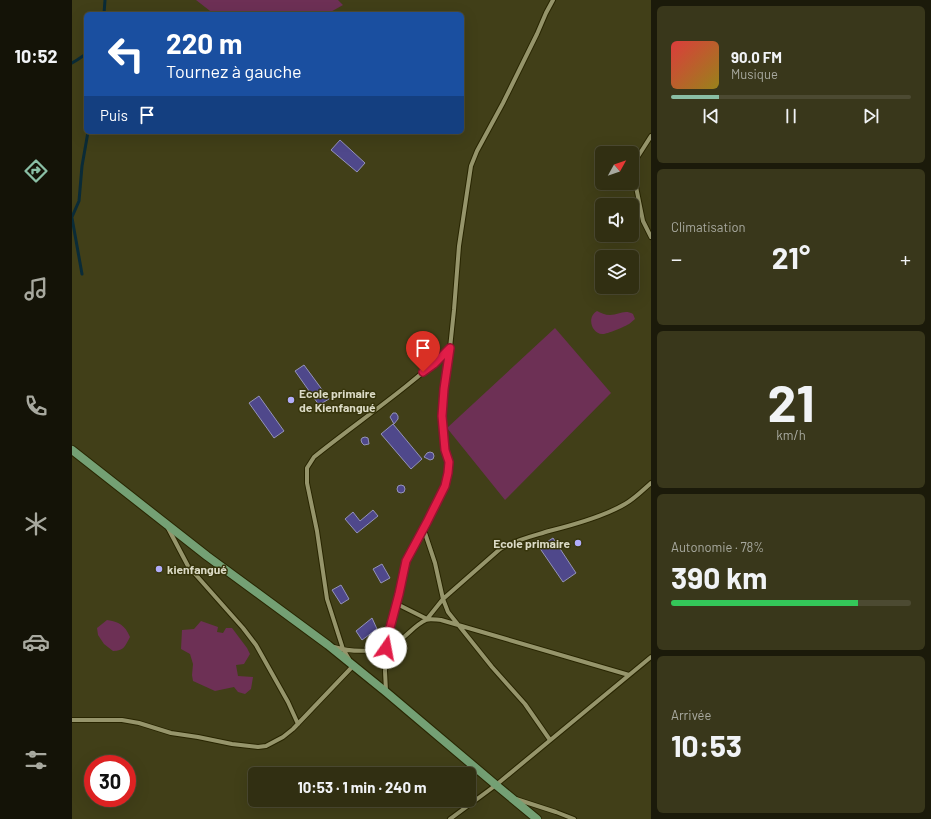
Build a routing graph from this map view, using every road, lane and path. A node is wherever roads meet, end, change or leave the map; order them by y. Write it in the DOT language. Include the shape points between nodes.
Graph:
graph roads {
  1 [pos="554,0"];
  2 [pos="651,136"];
  3 [pos="651,237"];
  4 [pos="450,348"];
  5 [pos="72,450"];
  6 [pos="651,483"];
  7 [pos="167,526"];
  8 [pos="423,527"];
  9 [pos="443,599"];
  10 [pos="397,604"];
  11 [pos="427,619"];
  12 [pos="458,624"];
  13 [pos="328,645"];
  14 [pos="386,648"];
  15 [pos="343,650"];
  16 [pos="651,657"];
  17 [pos="353,666"];
  18 [pos="629,675"];
  19 [pos="386,692"];
  20 [pos="72,720"];
  21 [pos="298,724"];
  22 [pos="550,740"];
  23 [pos="496,785"];
  24 [pos="510,797"];
  25 [pos="450,819"];
  26 [pos="537,819"];
  27 [pos="574,819"];
  1 -- 4 [label="street" via="471,166 458,246"];
  2 -- 3 [label="street" via="637,158 635,169 643,221"];
  4 -- 8 [label="street" via="442,416 445,450 449,462 448,473 445,486"];
  4 -- 15 [label="street" via="434,364 314,457 307,468 307,483 327,599"];
  5 -- 7 [label="main road"];
  6 -- 9 [label="street" via="625,504 613,510 570,526 510,543"];
  7 -- 13 [label="main road"];
  7 -- 21 [label="street" via="188,566 256,645"];
  8 -- 9 [label="street"];
  8 -- 10 [label="street" via="406,561"];
  9 -- 11 [label="street"];
  9 -- 12 [label="street" via="448,612"];
  10 -- 11 [label="street"];
  10 -- 14 [label="street"];
  11 -- 12 [label="street"];
  11 -- 14 [label="street" via="396,644"];
  12 -- 18 [label="street"];
  12 -- 22 [label="street" via="525,704"];
  13 -- 15 [label="street"];
  13 -- 17 [label="main road"];
  14 -- 15 [label="street"];
  14 -- 19 [label="street"];
  15 -- 17 [label="street"];
  16 -- 18 [label="street"];
  17 -- 19 [label="main road"];
  17 -- 21 [label="street"];
  18 -- 22 [label="street"];
  19 -- 23 [label="main road"];
  20 -- 21 [label="street" via="122,720 171,733 258,747 266,746 283,737"];
  22 -- 23 [label="street"];
  23 -- 24 [label="main road"];
  23 -- 25 [label="street"];
  24 -- 26 [label="main road"];
  24 -- 27 [label="street"];
}
